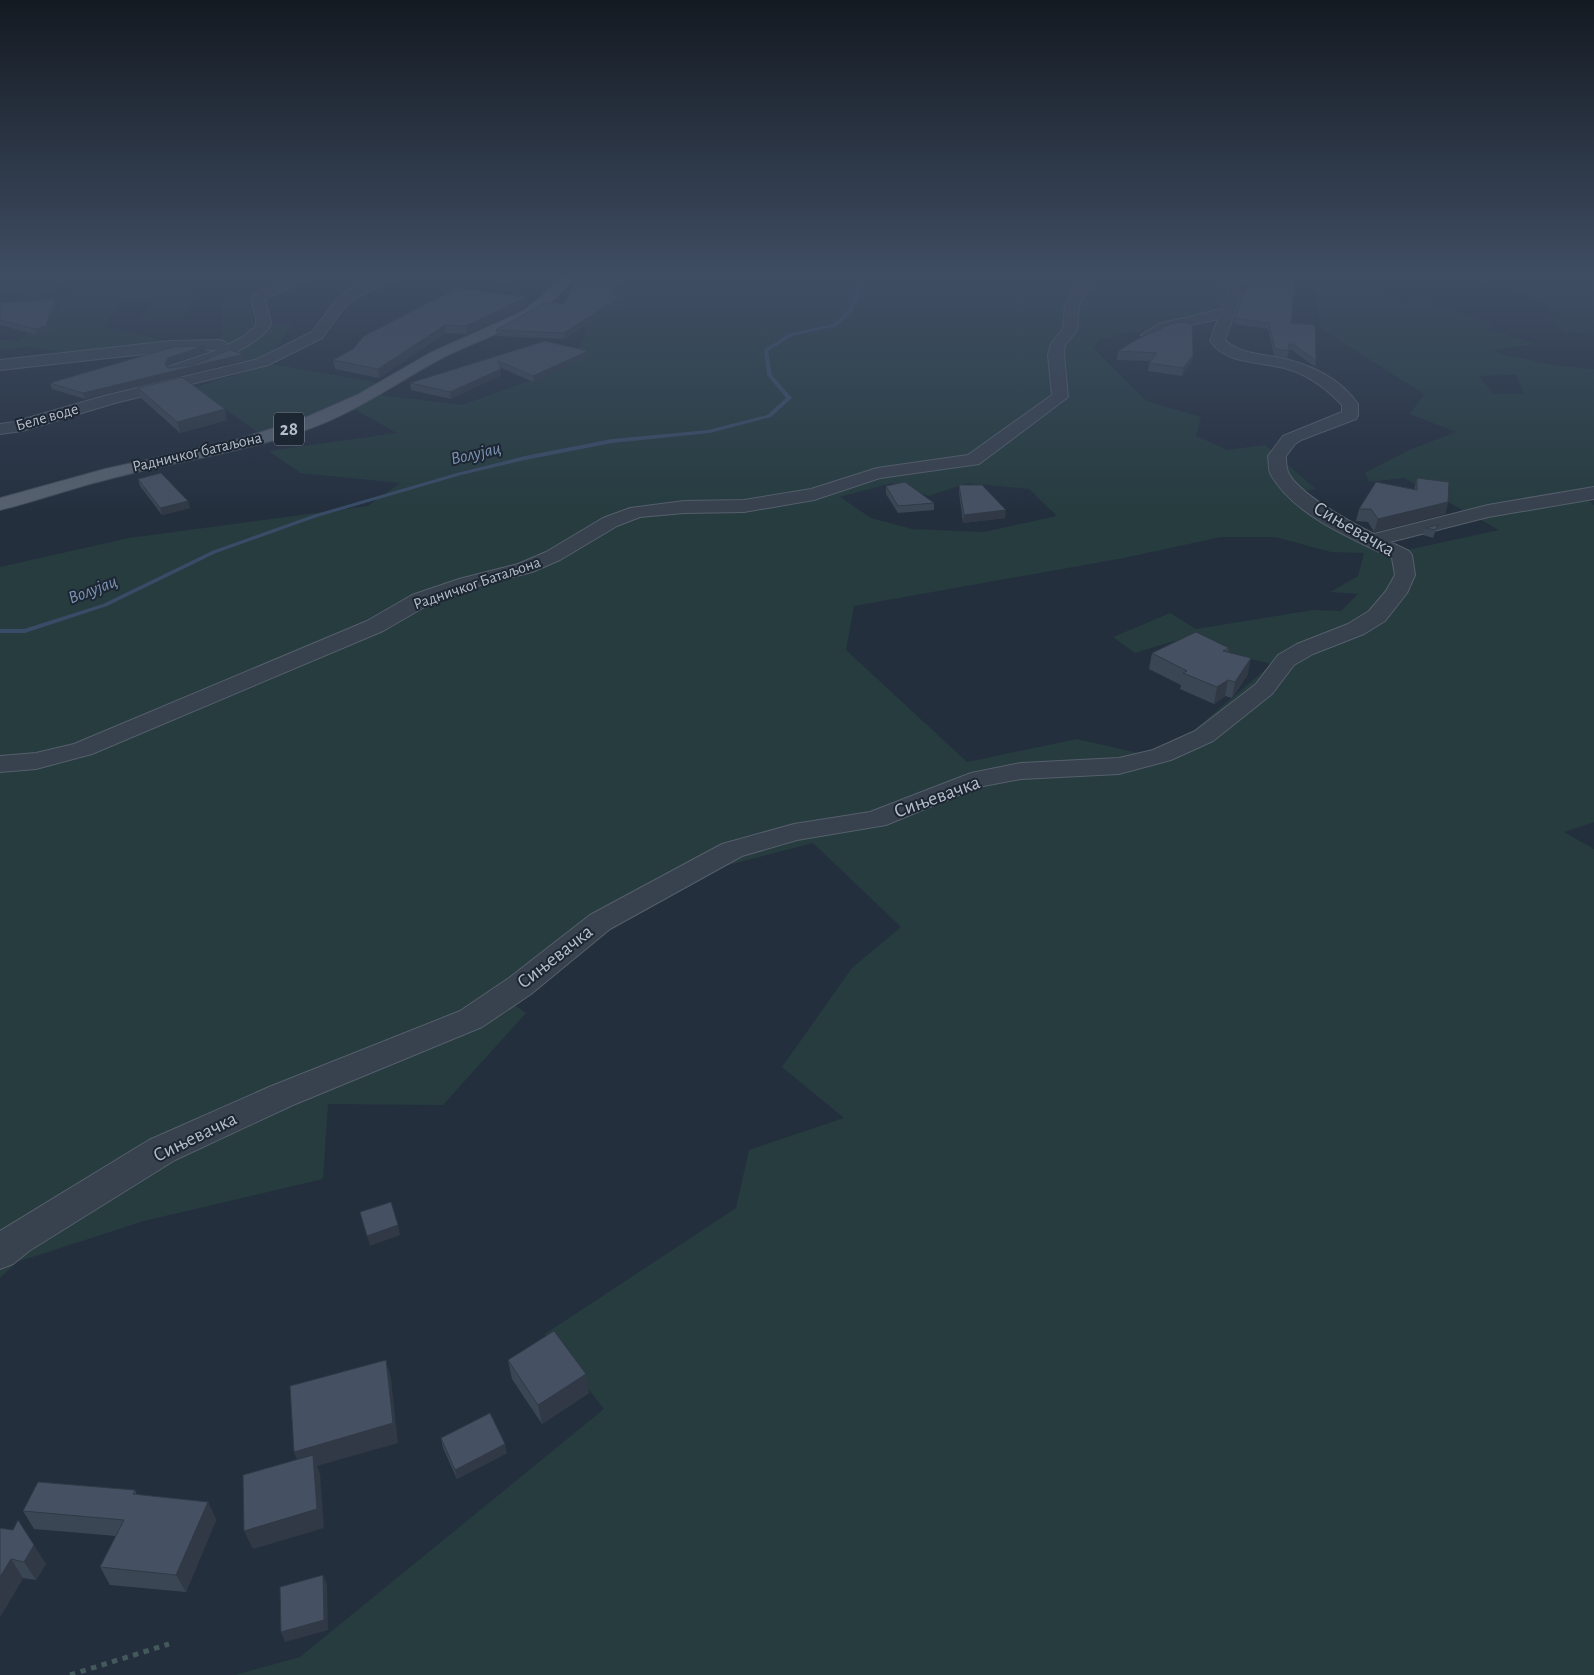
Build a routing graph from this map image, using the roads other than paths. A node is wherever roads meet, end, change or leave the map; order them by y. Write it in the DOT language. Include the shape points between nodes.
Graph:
graph roads {
  1 [pos="79,356"];
  2 [pos="210,356"];
  3 [pos="275,356"];
  4 [pos="435,356"];
  5 [pos="1056,356"];
  6 [pos="1250,356"];
  7 [pos="0,365"];
  8 [pos="0,423"];
  9 [pos="0,430"];
  10 [pos="1594,493"];
  11 [pos="0,504"];
  12 [pos="1373,540"];
  13 [pos="0,764"];
  14 [pos="0,1253"];
  1 -- 7 [label="street"];
  2 -- 8 [label="street, Беле воде"];
  3 -- 9 [label="street, Беле воде" via="263,362"];
  4 -- 11 [label="main road, Радничког батаљона / 28" via="363,398 308,423 237,445 128,468"];
  5 -- 13 [label="street, Радничког Батаљона" via="1060,397 973,460 877,473 814,494 744,506 637,512 610,522 553,556 525,568 466,583 420,600 375,626 83,749 36,761"];
  6 -- 12 [label="street, Сињевачка" via="1294,366 1321,377 1350,404 1350,415 1289,440 1277,454 1276,468 1284,483 1301,498"];
  10 -- 12 [label="street" via="1488,511"];
  12 -- 14 [label="street, Сињевачка" via="1402,555 1405,575 1378,616 1356,630 1286,660 1264,689 1204,736 1162,755 1119,766 1021,770 971,781 876,819 794,832 732,850 600,922 520,986 471,1019 281,1096 162,1150"];
}
